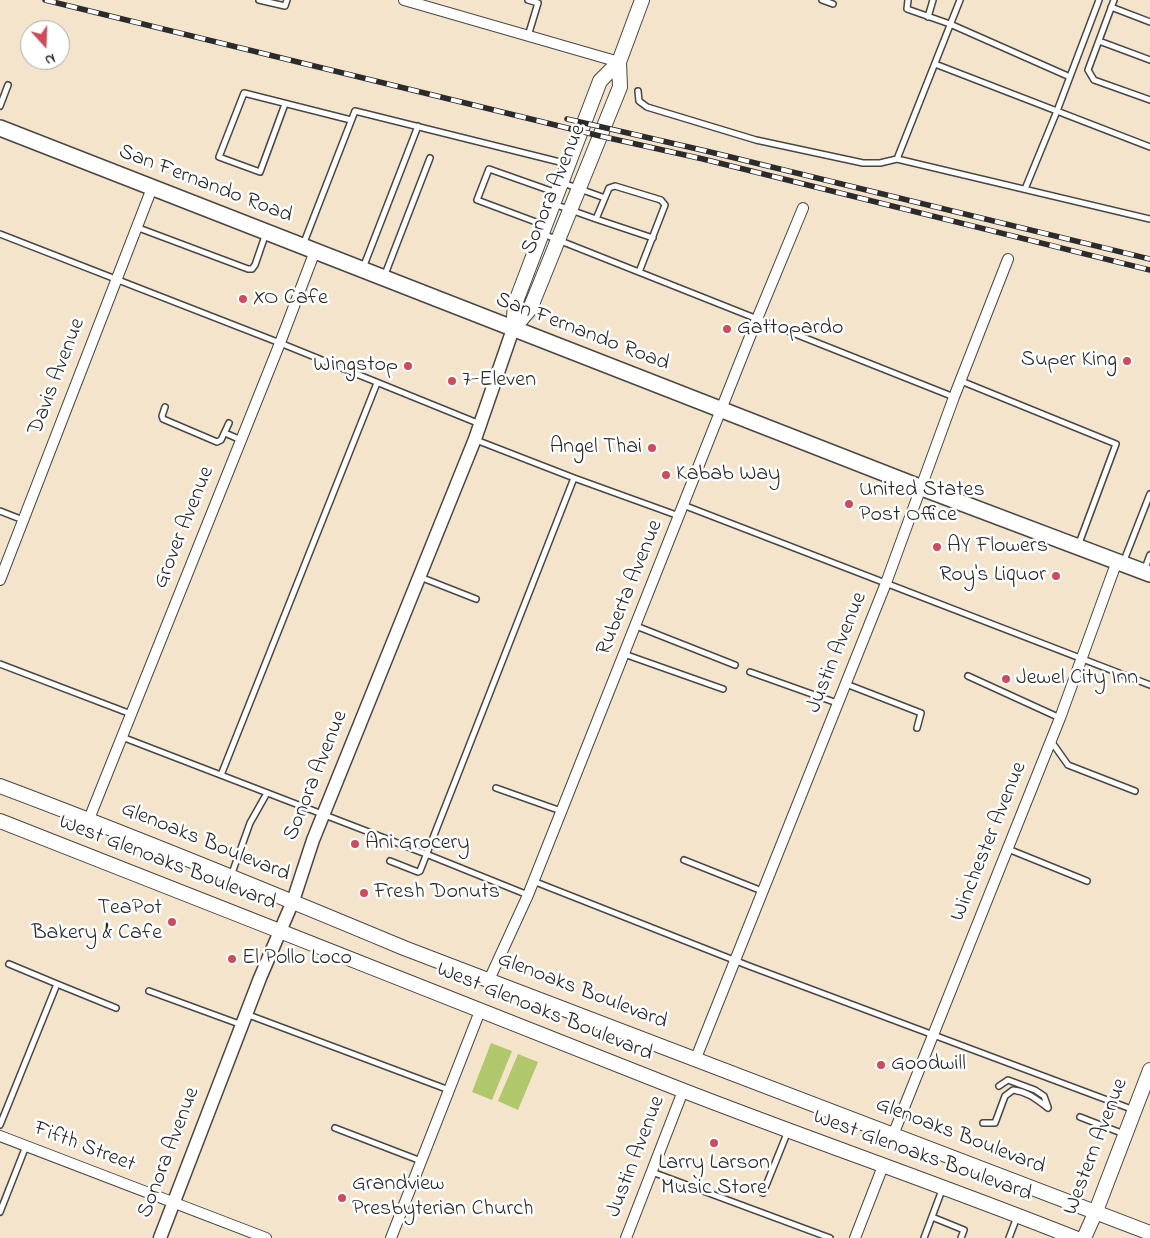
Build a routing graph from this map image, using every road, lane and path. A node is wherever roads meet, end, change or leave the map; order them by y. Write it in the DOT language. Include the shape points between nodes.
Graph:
graph roads {
  1 [pos="259,0"];
  2 [pos="287,0"];
  3 [pos="404,0"];
  4 [pos="528,0"];
  5 [pos="642,0"];
  6 [pos="822,0"];
  7 [pos="908,0"];
  8 [pos="934,0"];
  9 [pos="960,0"];
  10 [pos="1099,0"];
  11 [pos="1114,0"];
  12 [pos="833,4"];
  13 [pos="438,5"];
  14 [pos="1111,7"];
  15 [pos="928,17"];
  16 [pos="1150,22"];
  17 [pos="950,24"];
  18 [pos="528,36"];
  19 [pos="1099,41"];
  20 [pos="1150,60"];
  21 [pos="619,62"];
  22 [pos="935,64"];
  23 [pos="1070,77"];
  24 [pos="8,85"];
  25 [pos="638,90"];
  26 [pos="1150,100"];
  27 [pos="285,104"];
  28 [pos="0,106"];
  29 [pos="1057,111"];
  30 [pos="351,120"];
  31 [pos="418,126"];
  32 [pos="0,128"];
  33 [pos="1150,147"];
  34 [pos="430,158"];
  35 [pos="897,159"];
  36 [pos="568,164"];
  37 [pos="152,188"];
  38 [pos="1025,189"];
  39 [pos="565,196"];
  40 [pos="605,198"];
  41 [pos="803,208"];
  42 [pos="596,219"];
  43 [pos="1150,219"];
  44 [pos="136,226"];
  45 [pos="267,232"];
  46 [pos="0,234"];
  47 [pos="548,234"];
  48 [pos="653,238"];
  49 [pos="309,248"];
  50 [pos="1008,259"];
  51 [pos="362,270"];
  52 [pos="639,272"];
  53 [pos="384,278"];
  54 [pos="116,279"];
  55 [pos="757,319"];
  56 [pos="513,328"];
  57 [pos="280,343"];
  58 [pos="960,381"];
  59 [pos="378,383"];
  60 [pos="954,398"];
  61 [pos="165,407"];
  62 [pos="721,410"];
  63 [pos="229,423"];
  64 [pos="480,424"];
  65 [pos="225,433"];
  66 [pos="475,439"];
  67 [pos="241,440"];
  68 [pos="574,478"];
  69 [pos="922,488"];
  70 [pos="1150,494"];
  71 [pos="684,505"];
  72 [pos="0,511"];
  73 [pos="679,516"];
  74 [pos="23,520"];
  75 [pos="1077,547"];
  76 [pos="1150,554"];
  77 [pos="1120,562"];
  78 [pos="1147,572"];
  79 [pos="420,577"];
  80 [pos="0,580"];
  81 [pos="886,583"];
  82 [pos="476,599"];
  83 [pos="636,626"];
  84 [pos="624,654"];
  85 [pos="1082,659"];
  86 [pos="0,664"];
  87 [pos="735,665"];
  88 [pos="750,672"];
  89 [pos="968,676"];
  90 [pos="846,684"];
  91 [pos="1150,685"];
  92 [pos="723,690"];
  93 [pos="838,704"];
  94 [pos="131,714"];
  95 [pos="1060,718"];
  96 [pos="917,728"];
  97 [pos="122,737"];
  98 [pos="1051,741"];
  99 [pos="221,775"];
  100 [pos="0,786"];
  101 [pos="496,788"];
  102 [pos="1135,791"];
  103 [pos="267,793"];
  104 [pos="561,811"];
  105 [pos="324,815"];
  106 [pos="89,819"];
  107 [pos="0,821"];
  108 [pos="1008,849"];
  109 [pos="426,854"];
  110 [pos="684,860"];
  111 [pos="390,861"];
  112 [pos="230,876"];
  113 [pos="533,881"];
  114 [pos="1087,881"];
  115 [pos="763,892"];
  116 [pos="528,895"];
  117 [pos="292,901"];
  118 [pos="281,931"];
  119 [pos="735,961"];
  120 [pos="9,964"];
  121 [pos="490,980"];
  122 [pos="57,984"];
  123 [pos="149,991"];
  124 [pos="116,1008"];
  125 [pos="480,1011"];
  126 [pos="244,1019"];
  127 [pos="932,1036"];
  128 [pos="696,1058"];
  129 [pos="1150,1070"];
  130 [pos="999,1086"];
  131 [pos="449,1090"];
  132 [pos="684,1090"];
  133 [pos="1134,1110"];
  134 [pos="1080,1117"];
  135 [pos="983,1123"];
  136 [pos="0,1125"];
  137 [pos="335,1128"];
  138 [pos="788,1130"];
  139 [pos="1124,1134"];
  140 [pos="893,1135"];
  141 [pos="0,1136"];
  142 [pos="26,1146"];
  143 [pos="421,1161"];
  144 [pos="883,1166"];
  145 [pos="652,1172"];
  146 [pos="943,1187"];
  147 [pos="763,1193"];
  148 [pos="174,1203"];
  149 [pos="1096,1211"];
  150 [pos="0,1212"];
  151 [pos="1018,1215"];
  152 [pos="932,1218"];
  153 [pos="1150,1233"];
  154 [pos="160,1238"];
  155 [pos="266,1238"];
  156 [pos="391,1238"];
  157 [pos="626,1238"];
  158 [pos="830,1238"];
  159 [pos="855,1238"];
  160 [pos="924,1238"];
  161 [pos="961,1238"];
  162 [pos="1009,1238"];
  163 [pos="1075,1238"];
  164 [pos="1084,1238"];
  1 -- 2 [label="lane" via="285,6"];
  3 -- 13 [label="street"];
  4 -- 18 [label="lane" via="538,3"];
  5 -- 21 [label="main road, Sonora Avenue"];
  6 -- 12 [label="lane"];
  7 -- 15 [label="lane" via="907,9"];
  8 -- 15 [label="lane"];
  9 -- 17 [label="lane"];
  10 -- 23 [label="lane"];
  11 -- 14 [label="lane"];
  13 -- 18 [label="street"];
  14 -- 16 [label="lane"];
  14 -- 19 [label="lane"];
  15 -- 17 [label="lane"];
  17 -- 22 [label="lane"];
  17 -- 23 [label="lane"];
  18 -- 21 [label="street"];
  19 -- 20 [label="lane"];
  19 -- 26 [label="lane" via="1088,70 1094,80"];
  21 -- 36 [label="main road, Sonora Avenue" via="600,81"];
  21 -- 39 [label="main road, Sonora Avenue" via="620,87"];
  22 -- 29 [label="lane"];
  22 -- 35 [label="lane"];
  23 -- 29 [label="lane"];
  24 -- 28 [label="lane"];
  25 -- 35 [label="lane" via="639,101 646,107 756,140 864,163"];
  27 -- 27 [label="lane" via="244,93 220,157 260,172"];
  27 -- 30 [label="lane"];
  29 -- 33 [label="lane"];
  29 -- 38 [label="lane"];
  30 -- 31 [label="lane" via="355,111"];
  30 -- 49 [label="lane"];
  31 -- 36 [label="lane"];
  31 -- 51 [label="lane"];
  32 -- 37 [label="main road, San Fernando Road"];
  34 -- 53 [label="lane"];
  35 -- 38 [label="lane"];
  36 -- 39 [label="main road, Sonora Avenue"];
  37 -- 44 [label="street, Davis Avenue"];
  37 -- 45 [label="main road, San Fernando Road"];
  38 -- 43 [label="lane"];
  39 -- 40 [label="lane"];
  39 -- 42 [label="lane"];
  39 -- 47 [label="main road, Sonora Avenue"];
  39 -- 47 [label="main road, Sonora Avenue"];
  39 -- 47 [label="lane" via="489,169 477,200"];
  40 -- 42 [label="lane"];
  40 -- 48 [label="lane" via="610,188 615,186 661,200 665,206"];
  41 -- 55 [label="street, Ruberta Avenue"];
  42 -- 48 [label="lane"];
  44 -- 45 [label="lane" via="248,269 255,266"];
  44 -- 54 [label="street, Davis Avenue"];
  45 -- 49 [label="main road, San Fernando Road"];
  46 -- 54 [label="lane"];
  47 -- 52 [label="lane"];
  47 -- 56 [label="main road, Sonora Avenue" via="515,304"];
  47 -- 56 [label="main road, Sonora Avenue" via="548,263 530,309"];
  48 -- 52 [label="lane"];
  49 -- 51 [label="main road, San Fernando Road"];
  49 -- 57 [label="street, Grover Avenue"];
  50 -- 58 [label="street, Justin Avenue"];
  51 -- 53 [label="main road, San Fernando Road"];
  52 -- 55 [label="lane"];
  53 -- 56 [label="main road, San Fernando Road"];
  54 -- 57 [label="lane"];
  54 -- 74 [label="street, Davis Avenue"];
  55 -- 60 [label="lane"];
  55 -- 62 [label="street, Ruberta Avenue"];
  56 -- 62 [label="main road, San Fernando Road"];
  56 -- 64 [label="street, Sonora Avenue"];
  57 -- 59 [label="lane"];
  57 -- 67 [label="street, Grover Avenue"];
  58 -- 60 [label="street, Justin Avenue"];
  58 -- 75 [label="lane" via="1116,444"];
  59 -- 64 [label="lane"];
  59 -- 99 [label="lane"];
  60 -- 69 [label="street, Justin Avenue"];
  61 -- 65 [label="lane" via="163,419 217,442"];
  62 -- 69 [label="main road, San Fernando Road"];
  62 -- 71 [label="street, Ruberta Avenue"];
  63 -- 65 [label="lane"];
  64 -- 66 [label="street, Sonora Avenue"];
  65 -- 67 [label="lane"];
  66 -- 68 [label="lane"];
  66 -- 79 [label="street, Sonora Avenue"];
  67 -- 94 [label="street, Grover Avenue"];
  68 -- 73 [label="lane"];
  68 -- 109 [label="lane"];
  69 -- 75 [label="main road, San Fernando Road"];
  69 -- 81 [label="street, Justin Avenue"];
  70 -- 77 [label="lane"];
  71 -- 73 [label="street, Ruberta Avenue"];
  71 -- 81 [label="lane"];
  72 -- 74 [label="lane"];
  73 -- 83 [label="street, Ruberta Avenue"];
  74 -- 80 [label="street, Davis Avenue"];
  75 -- 77 [label="main road, San Fernando Road"];
  76 -- 78 [label="lane"];
  77 -- 78 [label="main road, San Fernando Road"];
  77 -- 85 [label="street, Winchester Avenue"];
  79 -- 82 [label="lane"];
  79 -- 105 [label="street, Sonora Avenue"];
  81 -- 85 [label="lane"];
  81 -- 90 [label="street, Justin Avenue"];
  83 -- 84 [label="street, Ruberta Avenue"];
  83 -- 87 [label="lane"];
  84 -- 92 [label="lane"];
  84 -- 104 [label="street, Ruberta Avenue"];
  85 -- 91 [label="lane"];
  85 -- 95 [label="street, Winchester Avenue"];
  86 -- 94 [label="lane"];
  88 -- 93 [label="lane"];
  89 -- 95 [label="lane"];
  90 -- 93 [label="street, Justin Avenue"];
  90 -- 96 [label="lane" via="921,713"];
  93 -- 115 [label="street, Justin Avenue"];
  94 -- 97 [label="street, Grover Avenue"];
  95 -- 98 [label="street, Winchester Avenue"];
  97 -- 99 [label="lane"];
  97 -- 106 [label="street, Grover Avenue"];
  98 -- 102 [label="lane" via="1068,765"];
  98 -- 108 [label="street, Winchester Avenue"];
  99 -- 103 [label="lane"];
  100 -- 106 [label="main road, Glenoaks Boulevard"];
  101 -- 104 [label="lane"];
  103 -- 105 [label="lane"];
  103 -- 112 [label="lane" via="250,823"];
  104 -- 113 [label="street, Ruberta Avenue"];
  105 -- 109 [label="lane"];
  105 -- 117 [label="street, Sonora Avenue"];
  106 -- 112 [label="main road, Glenoaks Boulevard"];
  107 -- 118 [label="main road, West Glenoaks Boulevard"];
  108 -- 114 [label="lane"];
  108 -- 127 [label="street, Winchester Avenue"];
  109 -- 111 [label="lane" via="418,872"];
  109 -- 116 [label="lane"];
  110 -- 115 [label="lane"];
  112 -- 117 [label="main road, Glenoaks Boulevard"];
  113 -- 116 [label="street, Ruberta Avenue"];
  113 -- 119 [label="lane"];
  115 -- 119 [label="street, Justin Avenue"];
  116 -- 121 [label="street, Ruberta Avenue"];
  117 -- 118 [label="street, Sonora Avenue"];
  117 -- 121 [label="main road, Glenoaks Boulevard"];
  118 -- 125 [label="main road, West Glenoaks Boulevard"];
  118 -- 126 [label="street, Sonora Avenue"];
  119 -- 127 [label="lane"];
  119 -- 128 [label="street, Justin Avenue"];
  120 -- 122 [label="lane"];
  121 -- 128 [label="main road, Glenoaks Boulevard"];
  122 -- 124 [label="lane"];
  122 -- 136 [label="lane"];
  123 -- 126 [label="lane"];
  125 -- 131 [label="street"];
  125 -- 132 [label="main road, West Glenoaks Boulevard"];
  126 -- 131 [label="lane"];
  126 -- 148 [label="street, Sonora Avenue"];
  127 -- 133 [label="lane"];
  127 -- 140 [label="street, Winchester Avenue"];
  128 -- 140 [label="main road, Glenoaks Boulevard"];
  129 -- 133 [label="main road, Western Avenue"];
  130 -- 135 [label="lane" via="1008,1080 1035,1090 1044,1096 1048,1108 1033,1096 1013,1090 1005,1096 995,1123"];
  131 -- 143 [label="street"];
  132 -- 138 [label="main road, West Glenoaks Boulevard"];
  132 -- 145 [label="street, Justin Avenue"];
  133 -- 139 [label="main road, Western Avenue"];
  134 -- 139 [label="lane"];
  137 -- 143 [label="lane"];
  138 -- 144 [label="main road, West Glenoaks Boulevard"];
  138 -- 147 [label="lane"];
  139 -- 149 [label="main road, Western Avenue"];
  140 -- 149 [label="main road, Glenoaks Boulevard"];
  141 -- 142 [label="street, Fifth Street"];
  142 -- 148 [label="street, Fifth Street"];
  142 -- 150 [label="lane"];
  143 -- 156 [label="street"];
  144 -- 146 [label="main road, West Glenoaks Boulevard"];
  144 -- 159 [label="street"];
  145 -- 157 [label="street, Justin Avenue"];
  145 -- 158 [label="lane"];
  146 -- 151 [label="main road, West Glenoaks Boulevard"];
  146 -- 152 [label="lane"];
  148 -- 154 [label="street, Sonora Avenue"];
  148 -- 155 [label="street, Fifth Street"];
  149 -- 153 [label="main road, Glenoaks Boulevard"];
  149 -- 164 [label="main road, Western Avenue"];
  151 -- 162 [label="lane"];
  151 -- 163 [label="main road, West Glenoaks Boulevard"];
  152 -- 160 [label="lane"];
  152 -- 161 [label="lane" via="964,1230"];
}
